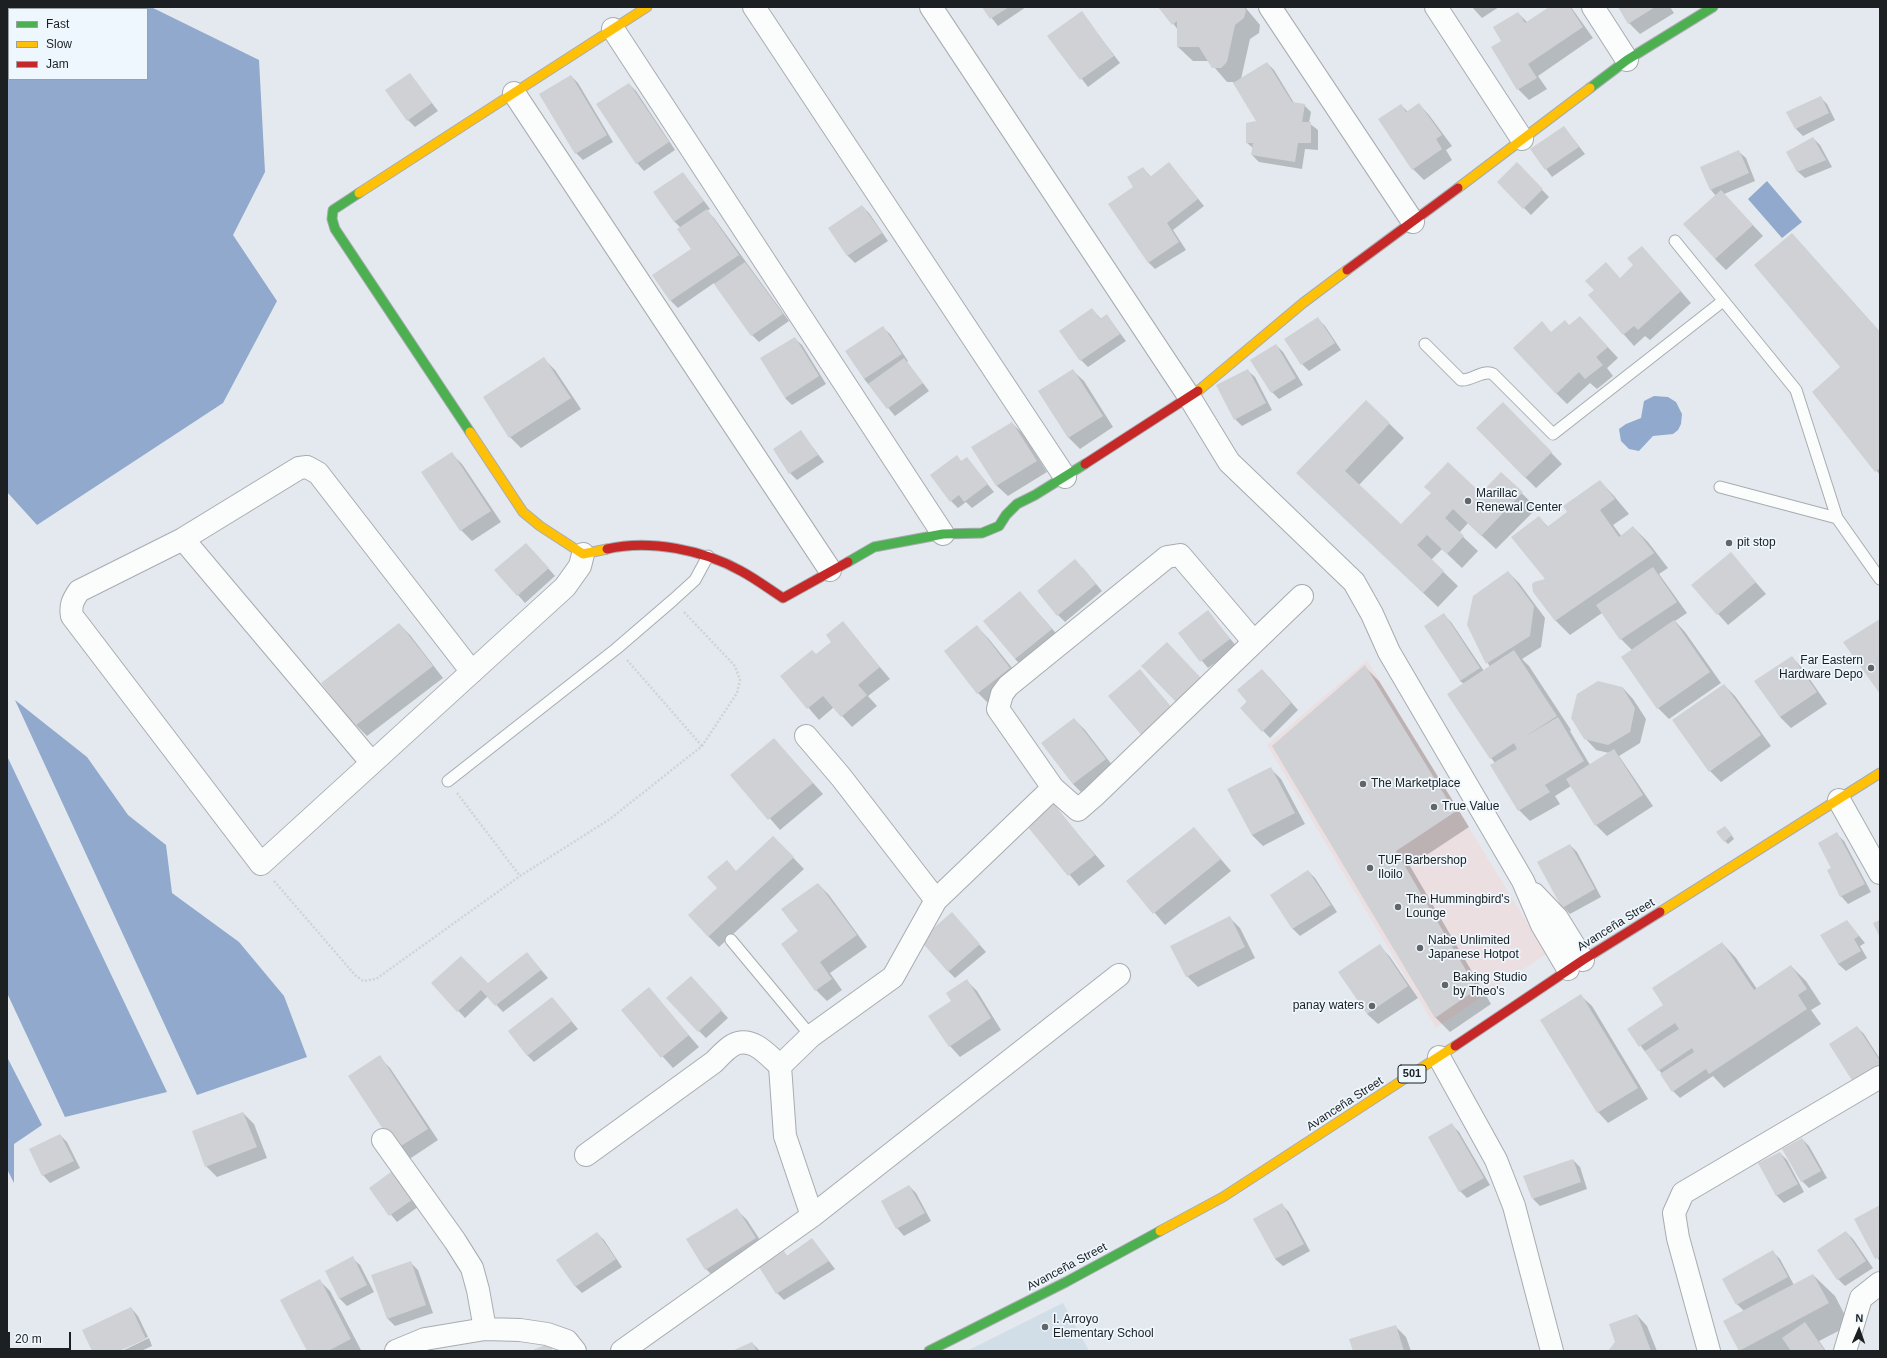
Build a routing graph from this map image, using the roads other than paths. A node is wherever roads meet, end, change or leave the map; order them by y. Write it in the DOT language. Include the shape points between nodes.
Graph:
graph roads {
  1 [pos="647,7"];
  2 [pos="754,7"];
  3 [pos="931,7"];
  4 [pos="1270,7"];
  5 [pos="1436,7"];
  6 [pos="1593,7"];
  7 [pos="1713,7"];
  8 [pos="613,28"];
  9 [pos="1627,60"];
  10 [pos="514,93"];
  11 [pos="1522,139"];
  12 [pos="1413,222"];
  13 [pos="1675,241"];
  14 [pos="1723,301"];
  15 [pos="1425,344"];
  16 [pos="1190,398"];
  17 [pos="1065,477"];
  18 [pos="1720,488"];
  19 [pos="1837,518"];
  20 [pos="943,534"];
  21 [pos="183,539"];
  22 [pos="583,554"];
  23 [pos="708,556"];
  24 [pos="830,570"];
  25 [pos="1880,579"];
  26 [pos="1302,596"];
  27 [pos="1254,642"];
  28 [pos="472,672"];
  29 [pos="806,736"];
  30 [pos="371,762"];
  31 [pos="1880,773"];
  32 [pos="448,781"];
  33 [pos="1053,788"];
  34 [pos="1839,800"];
  35 [pos="1880,873"];
  36 [pos="936,900"];
  37 [pos="731,940"];
  38 [pos="1576,965"];
  39 [pos="1119,975"];
  40 [pos="811,1036"];
  41 [pos="1439,1057"];
  42 [pos="780,1066"];
  43 [pos="1880,1076"];
  44 [pos="382,1140"];
  45 [pos="586,1155"];
  46 [pos="812,1216"];
  47 [pos="1880,1283"];
  48 [pos="485,1329"];
  49 [pos="396,1351"];
  50 [pos="575,1351"];
  51 [pos="622,1351"];
  52 [pos="929,1351"];
  53 [pos="1552,1351"];
  54 [pos="1709,1351"];
  55 [pos="1845,1351"];
  1 -- 8 [label="street"];
  2 -- 17 [label="street"];
  3 -- 16 [label="street"];
  4 -- 12 [label="street"];
  5 -- 11 [label="street"];
  6 -- 9 [label="street"];
  7 -- 9 [label="street"];
  8 -- 10 [label="street"];
  8 -- 20 [label="street"];
  9 -- 11 [label="street"];
  10 -- 22 [label="street" via="333,210 332,220 335,229 523,512"];
  10 -- 24 [label="street"];
  11 -- 12 [label="street"];
  12 -- 16 [label="street" via="1302,303"];
  13 -- 14 [label="lane"];
  14 -- 15 [label="lane" via="1553,434 1493,374 1486,372 1471,379 1461,380"];
  14 -- 19 [label="lane" via="1796,390"];
  16 -- 17 [label="street"];
  16 -- 38 [label="street" via="1229,462 1354,582 1389,652 1523,881 1557,918"];
  17 -- 20 [label="street" via="1017,504 999,526 982,532"];
  18 -- 19 [label="lane"];
  19 -- 25 [label="lane"];
  20 -- 24 [label="street" via="874,547"];
  21 -- 28 [label="street" via="300,468 313,469"];
  21 -- 30 [label="street"];
  21 -- 30 [label="street" via="79,591 72,602 72,616 261,864"];
  22 -- 23 [label="street" via="619,546 645,544"];
  22 -- 28 [label="street" via="580,566 565,587"];
  23 -- 24 [label="street" via="741,571 784,598"];
  23 -- 32 [label="lane" via="695,580 673,600 616,649"];
  26 -- 27 [label="street"];
  27 -- 33 [label="street" via="1078,810"];
  27 -- 33 [label="street" via="1180,556 1166,557 1008,686 1002,694 998,709"];
  28 -- 30 [label="street"];
  29 -- 36 [label="street"];
  31 -- 34 [label="street, Avanceña Street / 501"];
  33 -- 36 [label="street"];
  34 -- 35 [label="street"];
  34 -- 38 [label="street, Avanceña Street / 501"];
  36 -- 40 [label="street" via="893,977"];
  37 -- 40 [label="lane"];
  38 -- 41 [label="street, Avanceña Street / 501"];
  39 -- 46 [label="street"];
  40 -- 42 [label="street"];
  41 -- 52 [label="street, Avanceña Street / 501" via="1223,1197 1066,1282"];
  41 -- 53 [label="street" via="1496,1160 1514,1206"];
  42 -- 45 [label="street" via="754,1044 733,1045 714,1062"];
  42 -- 46 [label="street" via="785,1136"];
  43 -- 54 [label="street" via="1683,1193 1674,1213 1678,1238"];
  44 -- 48 [label="street" via="472,1268"];
  46 -- 51 [label="street"];
  47 -- 55 [label="street" via="1861,1298"];
  48 -- 49 [label="street" via="425,1339"];
  48 -- 50 [label="street" via="547,1334 567,1341"];
}
